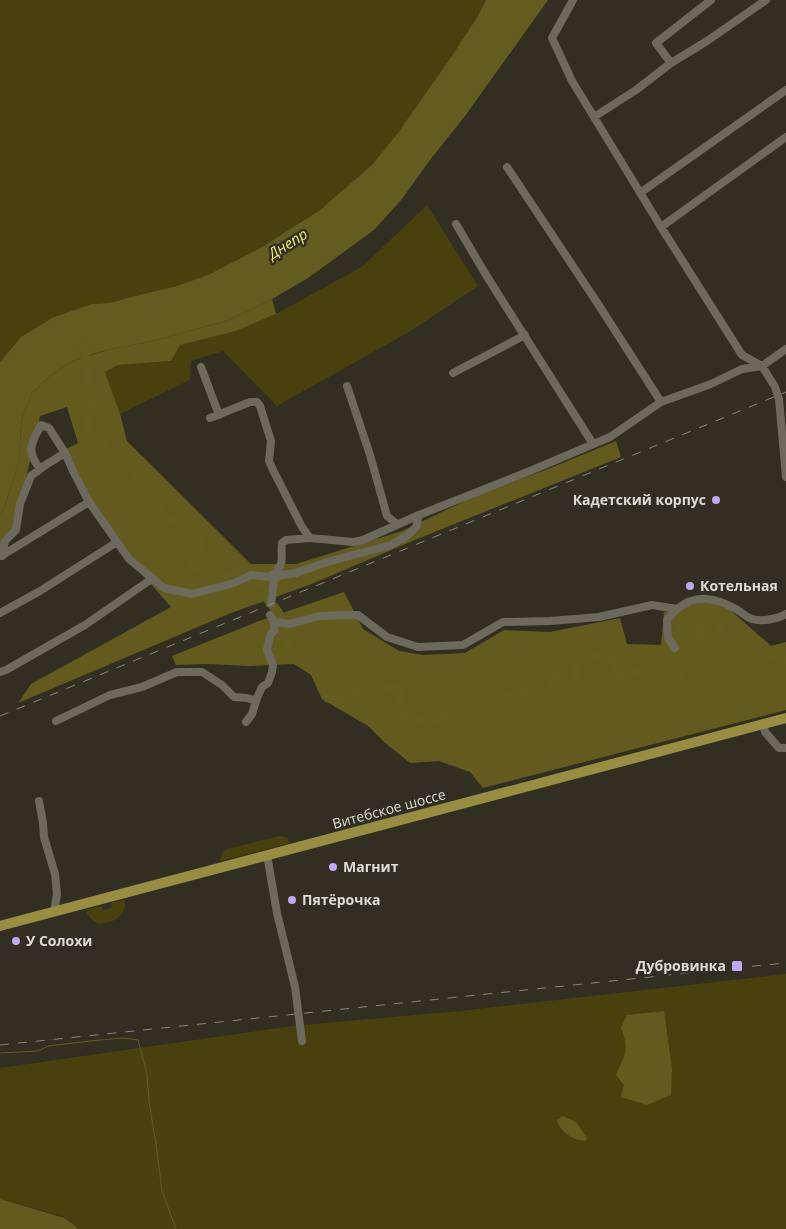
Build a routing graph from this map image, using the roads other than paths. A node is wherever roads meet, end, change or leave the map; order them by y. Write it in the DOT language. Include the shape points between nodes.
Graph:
graph roads {
  1 [pos="573,0"];
  2 [pos="711,0"];
  3 [pos="766,0"];
  4 [pos="671,63"];
  5 [pos="786,90"];
  6 [pos="594,118"];
  7 [pos="786,137"];
  8 [pos="508,167"];
  9 [pos="640,193"];
  10 [pos="456,224"];
  11 [pos="661,227"];
  12 [pos="525,336"];
  13 [pos="786,349"];
  14 [pos="762,366"];
  15 [pos="201,367"];
  16 [pos="453,373"];
  17 [pos="347,386"];
  18 [pos="661,402"];
  19 [pos="219,415"];
  20 [pos="210,418"];
  21 [pos="593,444"];
  22 [pos="65,453"];
  23 [pos="40,469"];
  24 [pos="786,477"];
  25 [pos="89,502"];
  26 [pos="419,515"];
  27 [pos="397,524"];
  28 [pos="310,538"];
  29 [pos="117,542"];
  30 [pos="1,556"];
  31 [pos="270,577"];
  32 [pos="152,578"];
  33 [pos="272,589"];
  34 [pos="271,603"];
  35 [pos="677,609"];
  36 [pos="0,613"];
  37 [pos="786,614"];
  38 [pos="675,648"];
  39 [pos="0,672"];
  40 [pos="256,701"];
  41 [pos="786,718"];
  42 [pos="56,722"];
  43 [pos="246,722"];
  44 [pos="762,724"];
  45 [pos="786,748"];
  46 [pos="38,802"];
  47 [pos="267,854"];
  48 [pos="54,912"];
  49 [pos="0,926"];
  50 [pos="302,1042"];
  1 -- 6 [label="street" via="552,38"];
  2 -- 4 [label="street" via="656,43"];
  3 -- 4 [label="street"];
  4 -- 6 [label="street"];
  5 -- 9 [label="street"];
  6 -- 9 [label="street"];
  7 -- 11 [label="street"];
  8 -- 18 [label="street"];
  9 -- 11 [label="street"];
  10 -- 12 [label="street"];
  11 -- 14 [label="street" via="742,355"];
  12 -- 16 [label="street"];
  12 -- 21 [label="street"];
  13 -- 14 [label="street"];
  14 -- 18 [label="street" via="742,369"];
  14 -- 24 [label="street" via="779,399"];
  15 -- 19 [label="street"];
  17 -- 27 [label="street" via="387,516"];
  18 -- 21 [label="street" via="610,437"];
  19 -- 20 [label="street"];
  19 -- 28 [label="street" via="250,402 257,402 260,406 271,441 269,461"];
  21 -- 26 [label="street"];
  22 -- 23 [label="street"];
  22 -- 23 [label="street" via="49,428 41,425 30,447 34,462"];
  22 -- 25 [label="street"];
  23 -- 30 [label="street" via="31,476 20,504 16,530 5,541"];
  25 -- 29 [label="street"];
  25 -- 30 [label="street"];
  26 -- 27 [label="street"];
  26 -- 33 [label="street" via="416,527 391,545 282,575 274,580"];
  27 -- 28 [label="street" via="353,542"];
  28 -- 31 [label="street" via="282,543 279,570"];
  29 -- 32 [label="street" via="129,558"];
  29 -- 36 [label="street"];
  31 -- 32 [label="street" via="251,575 192,594 164,588"];
  31 -- 33 [label="street"];
  32 -- 39 [label="street" via="85,625"];
  33 -- 34 [label="street"];
  35 -- 37 [label="street" via="690,601 712,598 754,620 778,619"];
  35 -- 38 [label="street" via="667,620 668,638"];
  35 -- 40 [label="street" via="652,605 599,617 502,622 463,645 418,647 387,637 358,615 319,616 290,624 272,618 274,630 267,650 273,665 272,672"];
  40 -- 42 [label="street" via="234,697 202,672 177,672 142,687 110,695"];
  40 -- 43 [label="street"];
  41 -- 44 [label="main road, Витебское шоссе"];
  44 -- 45 [label="street" via="779,748"];
  44 -- 47 [label="main road, Витебское шоссе"];
  46 -- 48 [label="street" via="44,837 56,874"];
  47 -- 48 [label="main road, Витебское шоссе"];
  47 -- 50 [label="street" via="295,987"];
  48 -- 49 [label="main road, Витебское шоссе"];
}
